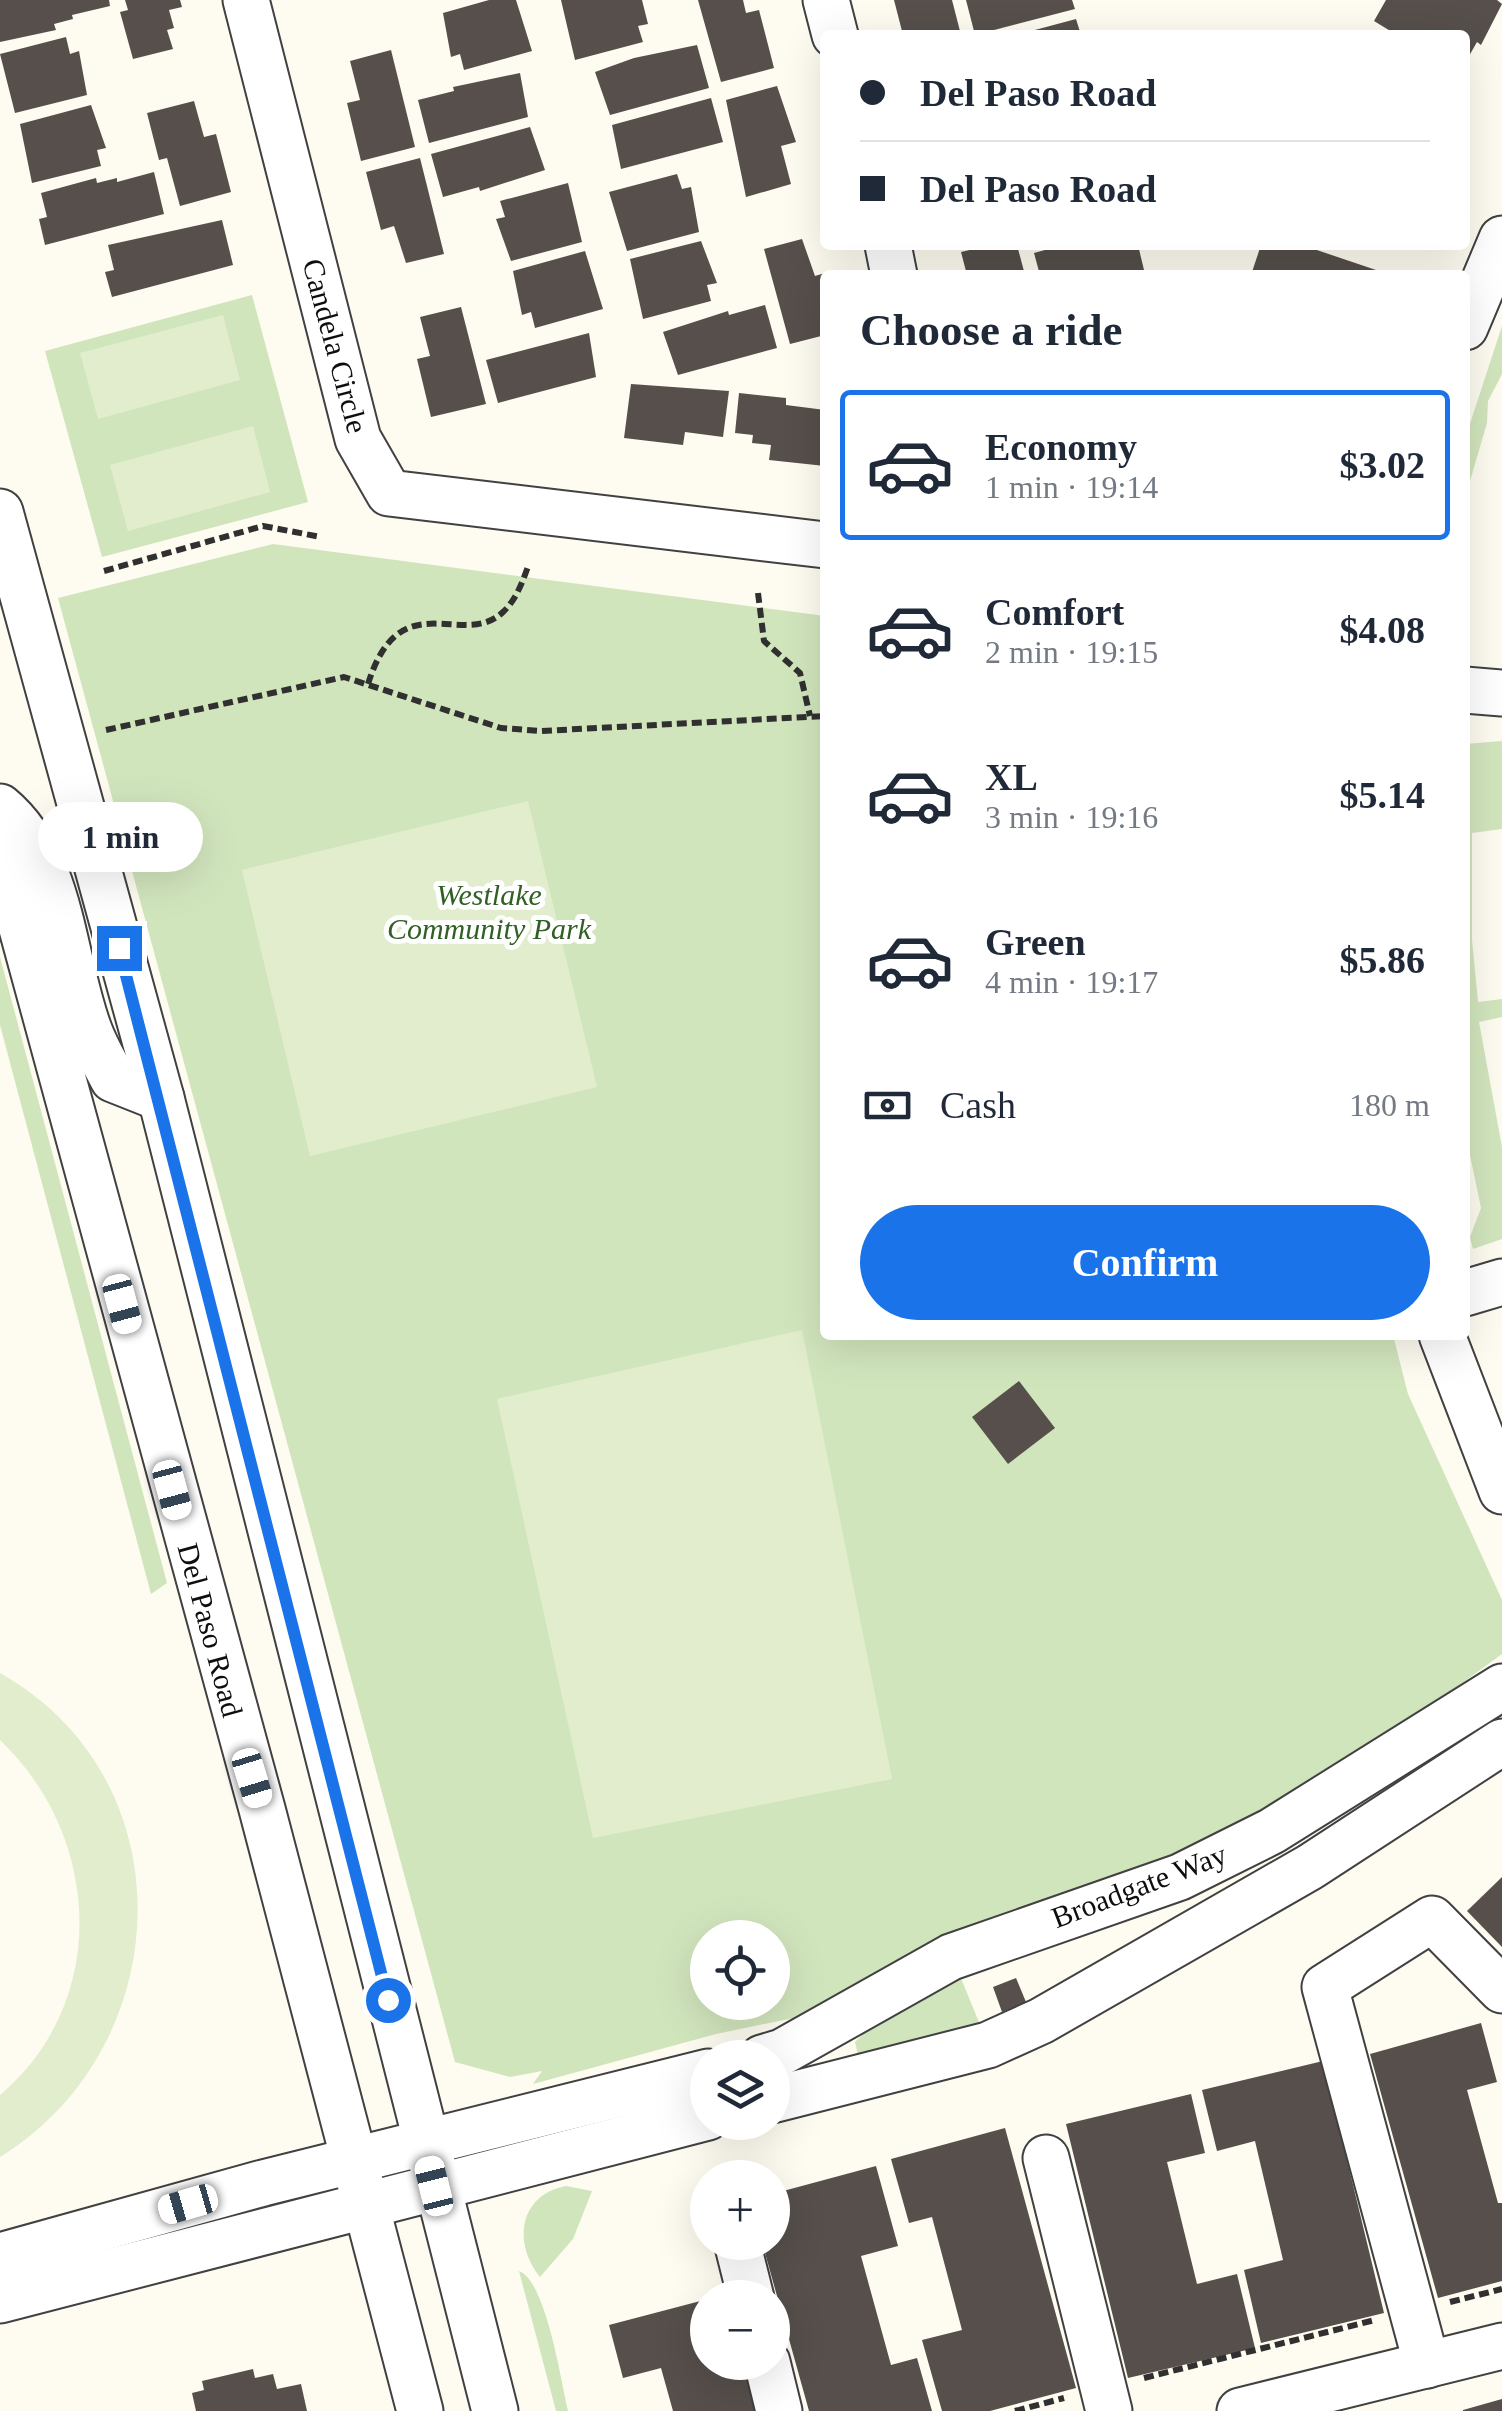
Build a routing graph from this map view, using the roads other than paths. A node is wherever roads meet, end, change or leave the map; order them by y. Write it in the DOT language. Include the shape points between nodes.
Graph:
graph roads {
  1 [pos="246,0"];
  2 [pos="826,0"];
  3 [pos="834,30"];
  4 [pos="1502,239"];
  5 [pos="1470,314"];
  6 [pos="0,512"];
  7 [pos="820,545"];
  8 [pos="1470,690"];
  9 [pos="1502,692"];
  10 [pos="0,807"];
  11 [pos="0,848"];
  12 [pos="160,1098"];
  13 [pos="1502,1282"];
  14 [pos="1470,1292"];
  15 [pos="1444,1340"];
  16 [pos="1502,1491"];
  17 [pos="1502,1686"];
  18 [pos="1502,1742"];
  19 [pos="1502,1990"];
  20 [pos="790,2048"];
  21 [pos="690,2078"];
  22 [pos="790,2096"];
  23 [pos="690,2120"];
  24 [pos="1046,2158"];
  25 [pos="429,2165"];
  26 [pos="360,2182"];
  27 [pos="0,2256"];
  28 [pos="0,2300"];
  29 [pos="1502,2346"];
  30 [pos="1426,2364"];
  31 [pos="771,2380"];
  32 [pos="1106,2400"];
  33 [pos="420,2411"];
  34 [pos="496,2411"];
  35 [pos="779,2411"];
  36 [pos="1240,2411"];
  1 -- 7 [label="street, Candela Circle" via="358,439 389,493"];
  2 -- 3 [label="street"];
  4 -- 5 [label="street"];
  6 -- 12 [label="street"];
  8 -- 9 [label="street"];
  10 -- 12 [label="street" via="18,822 45,872 89,1030 113,1079"];
  11 -- 26 [label="street, Del Paso Road"];
  12 -- 25 [label="street"];
  13 -- 14 [label="street"];
  15 -- 16 [label="street"];
  17 -- 20 [label="street, Broadgate Way" via="1272,1832 1180,1876 952,1958"];
  18 -- 22 [label="street, Broadgate Way" via="1310,1867 1041,2021 988,2046"];
  19 -- 30 [label="street" via="1432,1919 1325,1987"];
  21 -- 25 [label="street"];
  23 -- 25 [label="street"];
  24 -- 32 [label="street"];
  25 -- 26 [label="street"];
  25 -- 34 [label="street"];
  26 -- 27 [label="street"];
  26 -- 28 [label="street"];
  26 -- 33 [label="street, Del Paso Road"];
  29 -- 30 [label="street"];
  30 -- 36 [label="street"];
  31 -- 35 [label="street"];
}
